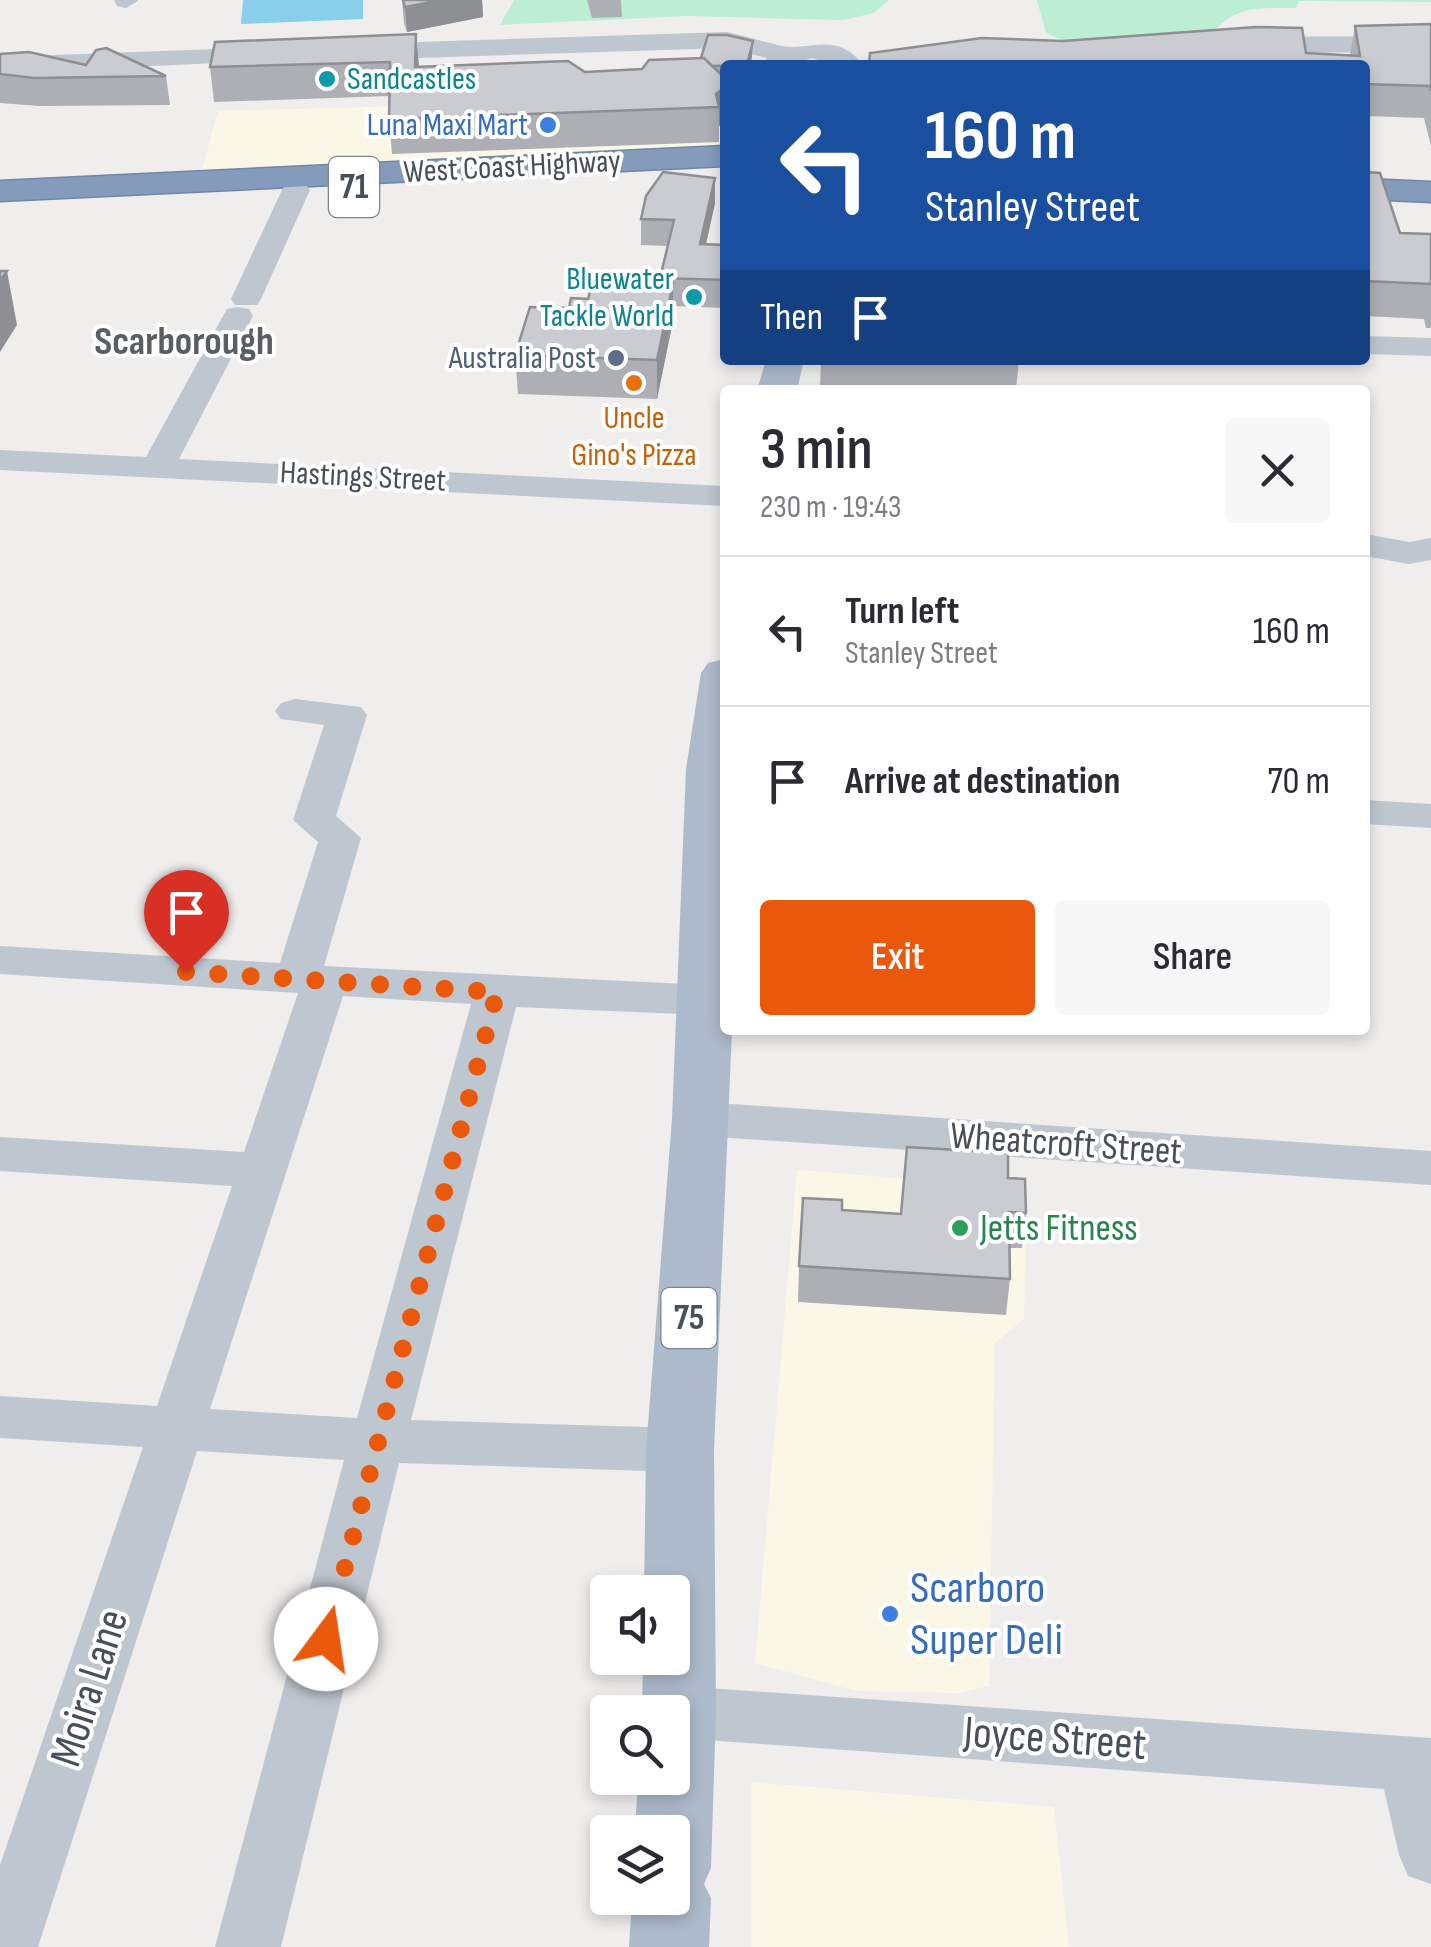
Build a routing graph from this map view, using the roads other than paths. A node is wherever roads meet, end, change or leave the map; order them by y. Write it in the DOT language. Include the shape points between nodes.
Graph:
graph roads {
  1 [pos="1431,20"];
  2 [pos="1367,46"];
  3 [pos="1431,46"];
  4 [pos="1224,47"];
  5 [pos="334,53"];
  6 [pos="298,54"];
  7 [pos="779,60"];
  8 [pos="785,60"];
  9 [pos="844,60"];
  10 [pos="0,65"];
  11 [pos="720,156"];
  12 [pos="720,172"];
  13 [pos="1370,176"];
  14 [pos="1431,177"];
  15 [pos="1370,189"];
  16 [pos="296,190"];
  17 [pos="0,192"];
  18 [pos="1431,192"];
  19 [pos="0,203"];
  20 [pos="1370,345"];
  21 [pos="1431,348"];
  22 [pos="0,460"];
  23 [pos="158,466"];
  24 [pos="720,496"];
  25 [pos="1370,545"];
  26 [pos="1431,549"];
  27 [pos="295,712"];
  28 [pos="720,742"];
  29 [pos="718,769"];
  30 [pos="1370,812"];
  31 [pos="1431,816"];
  32 [pos="0,960"];
  33 [pos="311,980"];
  34 [pos="497,992"];
  35 [pos="705,1000"];
  36 [pos="701,1119"];
  37 [pos="0,1154"];
  38 [pos="1431,1168"];
  39 [pos="265,1171"];
  40 [pos="0,1417"];
  41 [pos="174,1430"];
  42 [pos="377,1441"];
  43 [pos="680,1450"];
  44 [pos="679,1695"];
  45 [pos="690,1713"];
  46 [pos="1420,1764"];
  47 [pos="1431,1855"];
  48 [pos="670,1915"];
  49 [pos="5,1947"];
  50 [pos="248,1947"];
  51 [pos="669,1947"];
  1 -- 2 [label="street" via="1369,20 1359,30"];
  2 -- 3 [label="street"];
  2 -- 4 [label="street"];
  5 -- 7 [label="street" via="727,40 758,46"];
  6 -- 10 [label="street"];
  8 -- 9 [label="street" via="822,52"];
  11 -- 17 [label="highway, West Coast Highway / 71"];
  12 -- 16 [label="highway, West Coast Highway / 71"];
  13 -- 14 [label="highway"];
  15 -- 18 [label="highway"];
  16 -- 19 [label="highway, West Coast Highway / 71"];
  16 -- 23 [label="street"];
  20 -- 21 [label="street"];
  22 -- 23 [label="street, Hastings Street"];
  23 -- 24 [label="street, Hastings Street"];
  25 -- 26 [label="street" via="1409,553"];
  27 -- 33 [label="street, Moira Lane" via="347,715 314,820 340,838"];
  28 -- 29 [label="main road, 75"];
  29 -- 35 [label="main road, 75"];
  30 -- 31 [label="street"];
  32 -- 33 [label="street"];
  33 -- 34 [label="street"];
  33 -- 39 [label="street, Moira Lane"];
  34 -- 35 [label="street"];
  34 -- 42 [label="street"];
  35 -- 36 [label="main road, 75"];
  36 -- 38 [label="street, Wheatcroft Street"];
  36 -- 43 [label="main road, 75"];
  37 -- 39 [label="street"];
  39 -- 41 [label="street, Moira Lane"];
  40 -- 41 [label="street"];
  41 -- 42 [label="street"];
  41 -- 49 [label="street, Moira Lane"];
  42 -- 43 [label="street"];
  42 -- 50 [label="street"];
  43 -- 44 [label="main road, 75"];
  45 -- 46 [label="street, Joyce Street"];
  46 -- 47 [label="street"];
  48 -- 51 [label="main road"];
}
